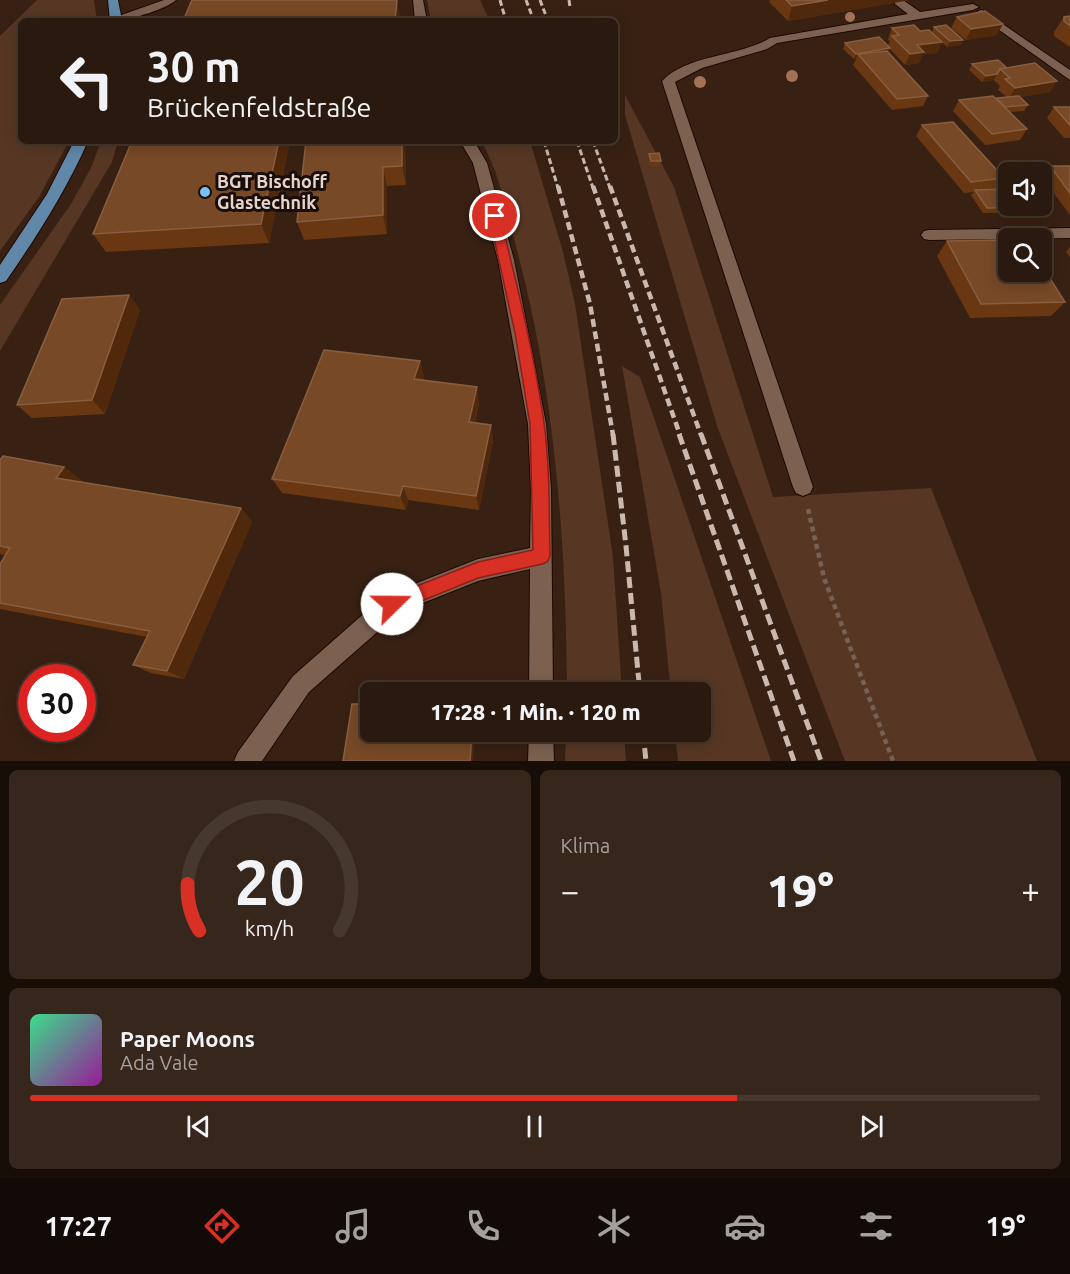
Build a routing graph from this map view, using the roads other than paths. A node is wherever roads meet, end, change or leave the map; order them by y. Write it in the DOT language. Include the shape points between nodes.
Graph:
graph roads {
  1 [pos="171,0"];
  2 [pos="418,0"];
  3 [pos="113,1"];
  4 [pos="899,2"];
  5 [pos="968,3"];
  6 [pos="916,15"];
  7 [pos="116,18"];
  8 [pos="122,18"];
  9 [pos="421,18"];
  10 [pos="1070,76"];
  11 [pos="80,144"];
  12 [pos="470,144"];
  13 [pos="1070,232"];
  14 [pos="929,235"];
  15 [pos="0,278"];
  16 [pos="803,486"];
  17 [pos="542,556"];
  18 [pos="541,682"];
  19 [pos="541,742"];
  20 [pos="248,761"];
  21 [pos="541,761"];
  1 -- 8 [label="street"];
  2 -- 9 [label="street"];
  3 -- 7 [label="main road"];
  4 -- 6 [label="street"];
  5 -- 6 [label="street"];
  5 -- 10 [label="street"];
  6 -- 16 [label="street" via="774,40 763,48 698,64 668,81"];
  11 -- 15 [label="main road" via="35,228"];
  12 -- 17 [label="street" via="480,163 522,333 537,424"];
  13 -- 14 [label="street"];
  17 -- 18 [label="street"];
  17 -- 20 [label="street" via="478,570 392,604 301,684"];
  19 -- 21 [label="street"];
}
